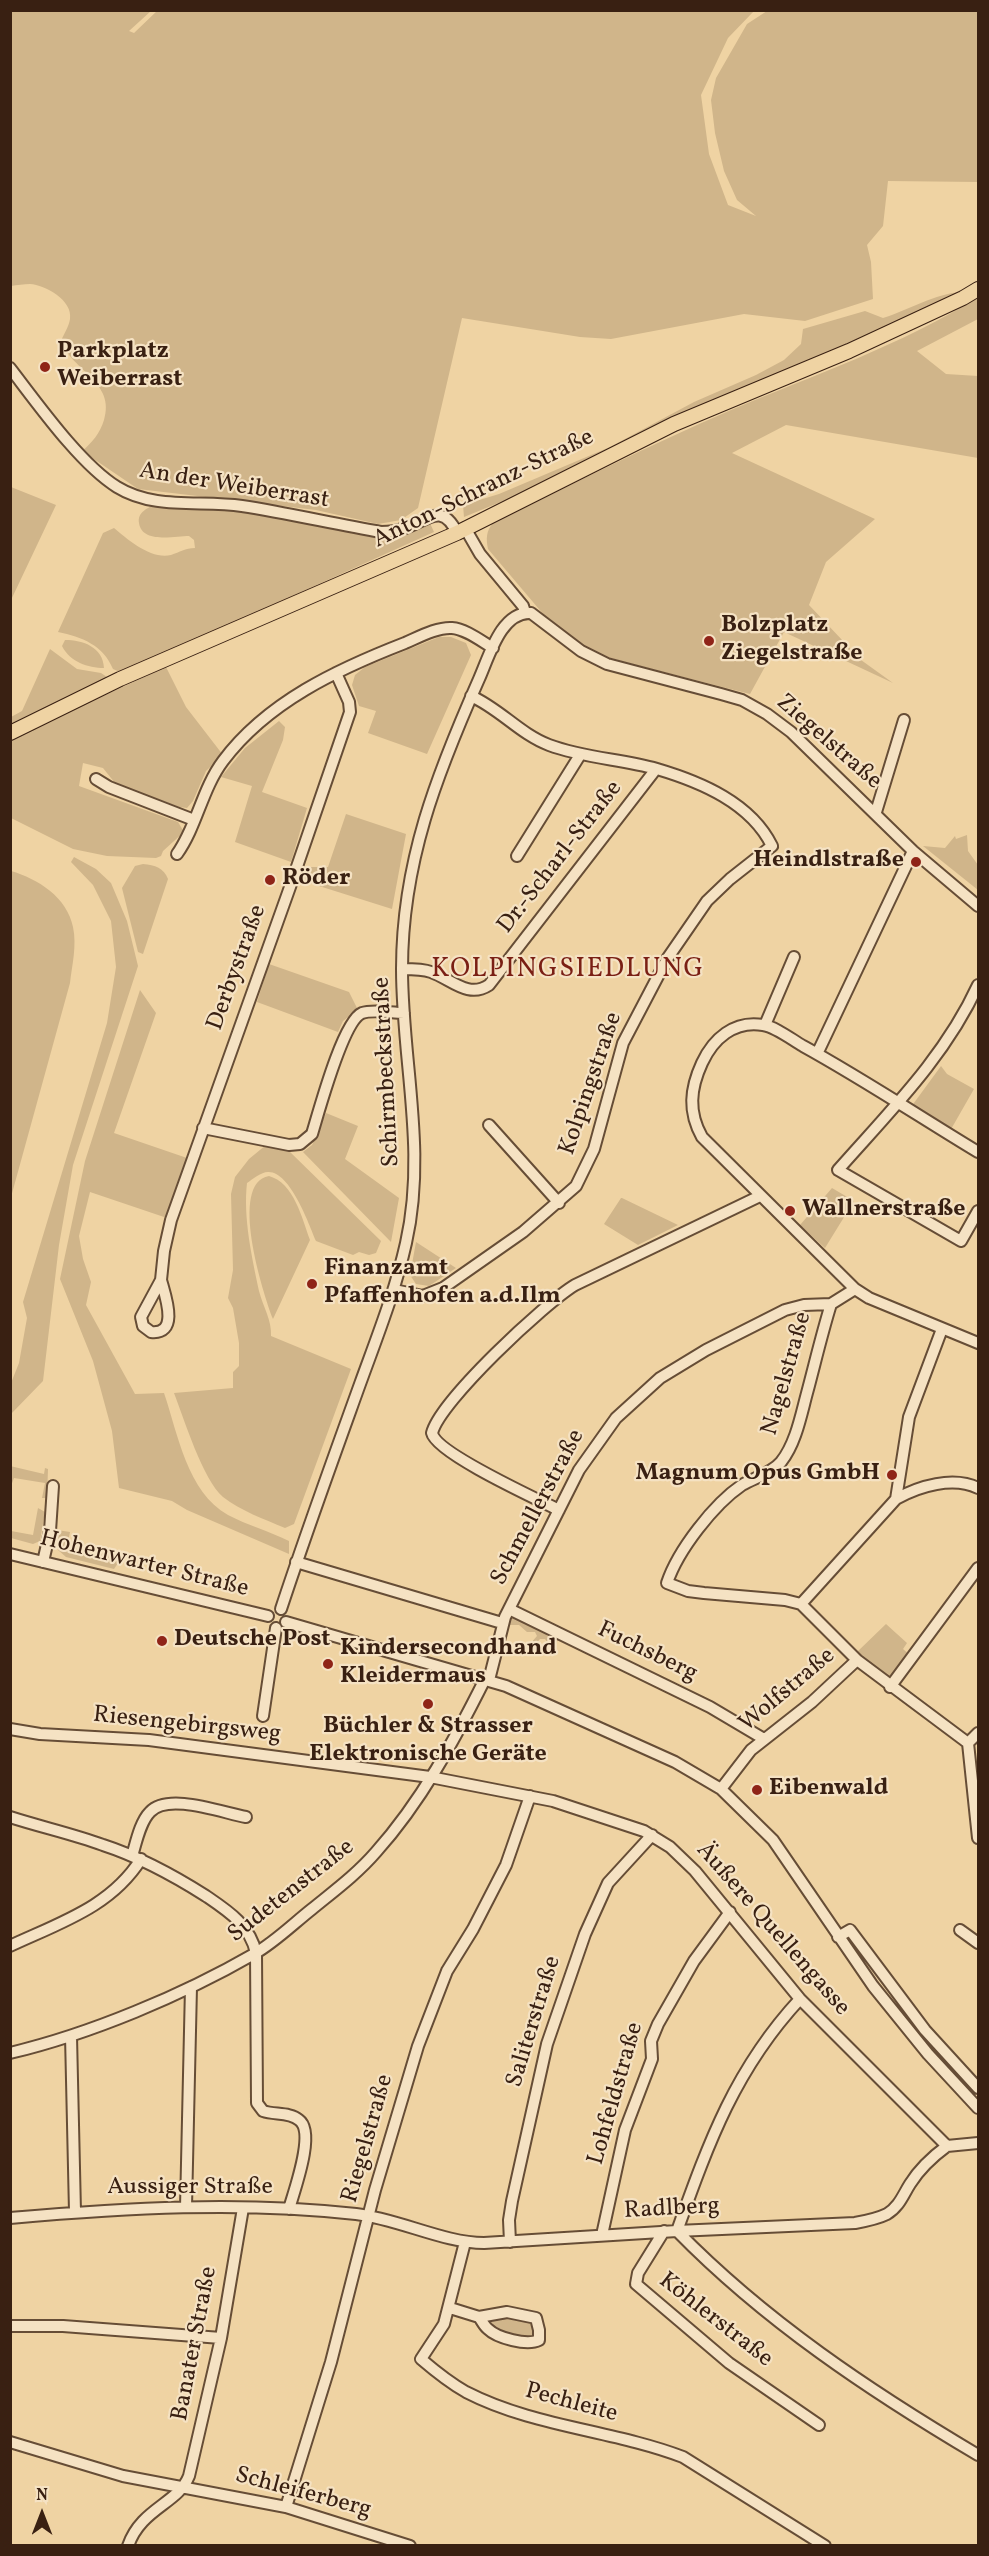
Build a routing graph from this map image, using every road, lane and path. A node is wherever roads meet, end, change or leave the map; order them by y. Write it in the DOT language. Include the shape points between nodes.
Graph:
graph roads {
  1 [pos="978,289"];
  2 [pos="10,368"];
  3 [pos="461,530"];
  4 [pos="525,612"];
  5 [pos="493,648"];
  6 [pos="336,673"];
  7 [pos="471,696"];
  8 [pos="904,720"];
  9 [pos="10,733"];
  10 [pos="580,755"];
  11 [pos="656,769"];
  12 [pos="96,779"];
  13 [pos="876,812"];
  14 [pos="194,820"];
  15 [pos="913,850"];
  16 [pos="177,855"];
  17 [pos="517,856"];
  18 [pos="978,906"];
  19 [pos="794,957"];
  20 [pos="402,969"];
  21 [pos="978,985"];
  22 [pos="404,1013"];
  23 [pos="765,1025"];
  24 [pos="817,1053"];
  25 [pos="897,1104"];
  26 [pos="489,1125"];
  27 [pos="203,1128"];
  28 [pos="978,1152"];
  29 [pos="760,1196"];
  30 [pos="559,1203"];
  31 [pos="978,1211"];
  32 [pos="161,1280"];
  33 [pos="855,1289"];
  34 [pos="394,1290"];
  35 [pos="831,1304"];
  36 [pos="942,1329"];
  37 [pos="978,1343"];
  38 [pos="53,1486"];
  39 [pos="978,1488"];
  40 [pos="896,1499"];
  41 [pos="559,1510"];
  42 [pos="10,1554"];
  43 [pos="43,1562"];
  44 [pos="296,1562"];
  45 [pos="978,1568"];
  46 [pos="801,1604"];
  47 [pos="280,1609"];
  48 [pos="509,1609"];
  49 [pos="268,1616"];
  50 [pos="286,1622"];
  51 [pos="502,1623"];
  52 [pos="276,1628"];
  53 [pos="857,1660"];
  54 [pos="487,1680"];
  55 [pos="890,1687"];
  56 [pos="263,1716"];
  57 [pos="10,1729"];
  58 [pos="978,1733"];
  59 [pos="764,1739"];
  60 [pos="968,1743"];
  61 [pos="430,1777"];
  62 [pos="720,1789"];
  63 [pos="530,1796"];
  64 [pos="10,1817"];
  65 [pos="246,1817"];
  66 [pos="652,1835"];
  67 [pos="978,1838"];
  68 [pos="137,1858"];
  69 [pos="730,1912"];
  70 [pos="960,1930"];
  71 [pos="838,1937"];
  72 [pos="978,1943"];
  73 [pos="11,1945"];
  74 [pos="256,1953"];
  75 [pos="191,1987"];
  76 [pos="800,1999"];
  77 [pos="71,2036"];
  78 [pos="10,2054"];
  79 [pos="978,2088"];
  80 [pos="978,2108"];
  81 [pos="978,2143"];
  82 [pos="947,2146"];
  83 [pos="186,2207"];
  84 [pos="243,2208"];
  85 [pos="289,2210"];
  86 [pos="75,2212"];
  87 [pos="369,2216"];
  88 [pos="10,2218"];
  89 [pos="677,2230"];
  90 [pos="664,2231"];
  91 [pos="602,2235"];
  92 [pos="465,2242"];
  93 [pos="510,2242"];
  94 [pos="450,2308"];
  95 [pos="479,2317"];
  96 [pos="10,2326"];
  97 [pos="221,2338"];
  98 [pos="819,2425"];
  99 [pos="10,2442"];
  100 [pos="978,2455"];
  101 [pos="184,2487"];
  102 [pos="286,2507"];
  103 [pos="128,2546"];
  104 [pos="410,2546"];
  105 [pos="825,2546"];
  1 -- 3 [label="main road, Anton-Schranz-Straße" via="849,351 674,424"];
  2 -- 3 [label="street, An der Weiberrast" via="88,462 116,486 134,495 241,506 381,532 404,529 438,515"];
  3 -- 4 [label="street, Ziegelstraße"];
  3 -- 9 [label="main road, Anton-Schranz-Straße" via="120,679"];
  4 -- 5 [label="street, Schirmbeckstraße" via="511,620"];
  4 -- 13 [label="street, Ziegelstraße" via="537,616 581,651 607,664 698,686 754,706 791,732"];
  5 -- 6 [label="street" via="461,630 443,629"];
  5 -- 7 [label="street, Schirmbeckstraße"];
  6 -- 14 [label="street" via="254,726 221,763"];
  6 -- 27 [label="street, Derbystraße" via="350,711"];
  7 -- 10 [label="street, Kolpingstraße" via="537,740"];
  7 -- 20 [label="street, Schirmbeckstraße" via="425,812 407,907"];
  8 -- 13 [label="street"];
  10 -- 11 [label="street, Kolpingstraße"];
  10 -- 17 [label="street"];
  11 -- 20 [label="street, Dr.-Scharl-Straße" via="484,989 471,990 428,971"];
  11 -- 30 [label="street, Kolpingstraße" via="713,790 738,806 772,846 707,901 667,959 623,1043 587,1168"];
  12 -- 14 [label="street"];
  13 -- 15 [label="street, Ziegelstraße"];
  14 -- 16 [label="street"];
  15 -- 18 [label="street, Ziegelstraße"];
  15 -- 24 [label="street"];
  19 -- 23 [label="street"];
  20 -- 22 [label="street, Schirmbeckstraße"];
  21 -- 25 [label="street" via="936,1058"];
  22 -- 27 [label="street" via="363,1013 351,1021 312,1134 305,1142 289,1145"];
  22 -- 34 [label="street, Schirmbeckstraße" via="416,1158 408,1232"];
  23 -- 24 [label="street"];
  23 -- 29 [label="street" via="738,1027 722,1035 702,1062 692,1097 693,1120 702,1137"];
  24 -- 25 [label="street"];
  25 -- 28 [label="street"];
  25 -- 31 [label="street" via="838,1170 961,1241"];
  26 -- 30 [label="street"];
  27 -- 32 [label="street, Derbystraße" via="168,1231"];
  29 -- 33 [label="street"];
  29 -- 41 [label="street" via="557,1296 503,1346 439,1417 432,1433 438,1443 483,1472"];
  30 -- 34 [label="street, Kolpingstraße" via="432,1294"];
  33 -- 35 [label="street, Schmellerstraße"];
  33 -- 36 [label="street"];
  34 -- 44 [label="street, Schirmbeckstraße"];
  35 -- 41 [label="street, Schmellerstraße" via="804,1305 774,1315 660,1378 630,1403 603,1434"];
  35 -- 46 [label="street, Nagelstraße" via="801,1416 784,1458 725,1498 694,1535 670,1573 668,1583 688,1591"];
  36 -- 37 [label="street"];
  36 -- 40 [label="street" via="909,1417"];
  38 -- 43 [label="street"];
  39 -- 40 [label="street" via="943,1483 921,1487"];
  40 -- 46 [label="street"];
  41 -- 48 [label="street, Schmellerstraße"];
  42 -- 43 [label="street, Hohenwarter Straße"];
  43 -- 49 [label="street, Hohenwarter Straße"];
  44 -- 47 [label="street, Schirmbeckstraße"];
  44 -- 51 [label="street"];
  45 -- 55 [label="street"];
  46 -- 53 [label="street"];
  47 -- 49 [label="street, Hohenwarter Straße" via="273,1609"];
  47 -- 50 [label="street, Hohenwarter Straße" via="286,1614"];
  48 -- 51 [label="street, Schmellerstraße"];
  48 -- 59 [label="street, Fuchsberg" via="710,1707"];
  49 -- 52 [label="street, Hohenwarter Straße" via="269,1624"];
  50 -- 52 [label="street"];
  50 -- 54 [label="street"];
  51 -- 54 [label="street, Schmellerstraße"];
  52 -- 56 [label="street"];
  53 -- 55 [label="street, Wolfstraße"];
  53 -- 59 [label="street, Wolfstraße"];
  54 -- 61 [label="street, Sudetenstraße"];
  54 -- 62 [label="street" via="675,1762"];
  55 -- 60 [label="street, Wolfstraße"];
  57 -- 61 [label="street, Riesengebirgsweg" via="149,1740"];
  58 -- 60 [label="street"];
  59 -- 62 [label="street, Wolfstraße"];
  60 -- 67 [label="street"];
  61 -- 63 [label="street, Äußere Quellengasse"];
  61 -- 74 [label="street, Sudetenstraße" via="376,1852 347,1881"];
  62 -- 71 [label="street" via="773,1840"];
  63 -- 66 [label="street, Äußere Quellengasse" via="597,1814"];
  63 -- 87 [label="street, Riegelstraße" via="506,1865 431,2008"];
  64 -- 68 [label="street"];
  65 -- 68 [label="street" via="186,1804 159,1806 145,1819"];
  66 -- 69 [label="street, Äußere Quellengasse" via="695,1871"];
  66 -- 93 [label="street, Saliterstraße" via="618,1870 601,1896 559,2004 512,2201"];
  68 -- 73 [label="street" via="124,1883 93,1907"];
  68 -- 74 [label="street" via="175,1876 237,1918 249,1933"];
  69 -- 76 [label="street, Äußere Quellengasse"];
  69 -- 91 [label="street, Lohfeldstraße" via="694,1961 653,2034 652,2059 625,2130"];
  70 -- 72 [label="street"];
  71 -- 79 [label="street" via="850,1930 925,2030"];
  71 -- 80 [label="street" via="903,2025"];
  74 -- 75 [label="street, Sudetenstraße"];
  74 -- 85 [label="street" via="257,2103 263,2111 291,2115 306,2127"];
  75 -- 77 [label="street, Sudetenstraße"];
  75 -- 83 [label="street"];
  76 -- 82 [label="street, Äußere Quellengasse"];
  76 -- 89 [label="street" via="738,2082 717,2122"];
  77 -- 78 [label="street, Sudetenstraße"];
  77 -- 86 [label="street"];
  81 -- 82 [label="street"];
  82 -- 89 [label="street, Radlberg" via="920,2171 901,2201 876,2219"];
  83 -- 84 [label="street, Aussiger Straße"];
  83 -- 86 [label="street, Aussiger Straße"];
  84 -- 85 [label="street, Aussiger Straße"];
  84 -- 97 [label="street, Banater Straße"];
  85 -- 87 [label="street, Aussiger Straße"];
  86 -- 88 [label="street, Aussiger Straße"];
  87 -- 92 [label="street, Radlberg"];
  87 -- 102 [label="street, Riegelstraße" via="331,2362"];
  89 -- 90 [label="street, Radlberg"];
  89 -- 100 [label="street" via="795,2335"];
  90 -- 91 [label="street, Radlberg"];
  90 -- 98 [label="street, Köhlerstraße" via="638,2273 636,2284 729,2363"];
  91 -- 93 [label="street, Radlberg"];
  92 -- 93 [label="street, Radlberg"];
  92 -- 94 [label="street, Pechleite"];
  94 -- 95 [label="street"];
  94 -- 105 [label="street, Pechleite" via="439,2335 421,2360 465,2392 553,2424 682,2457"];
  95 -- 95 [label="street" via="498,2312 536,2318 538,2340 519,2341 494,2333"];
  96 -- 97 [label="street" via="63,2326"];
  97 -- 101 [label="street, Banater Straße"];
  99 -- 101 [label="street, Schleiferberg" via="123,2476"];
  101 -- 102 [label="street, Schleiferberg"];
  101 -- 103 [label="street" via="144,2518"];
  102 -- 104 [label="street, Schleiferberg"];
}
